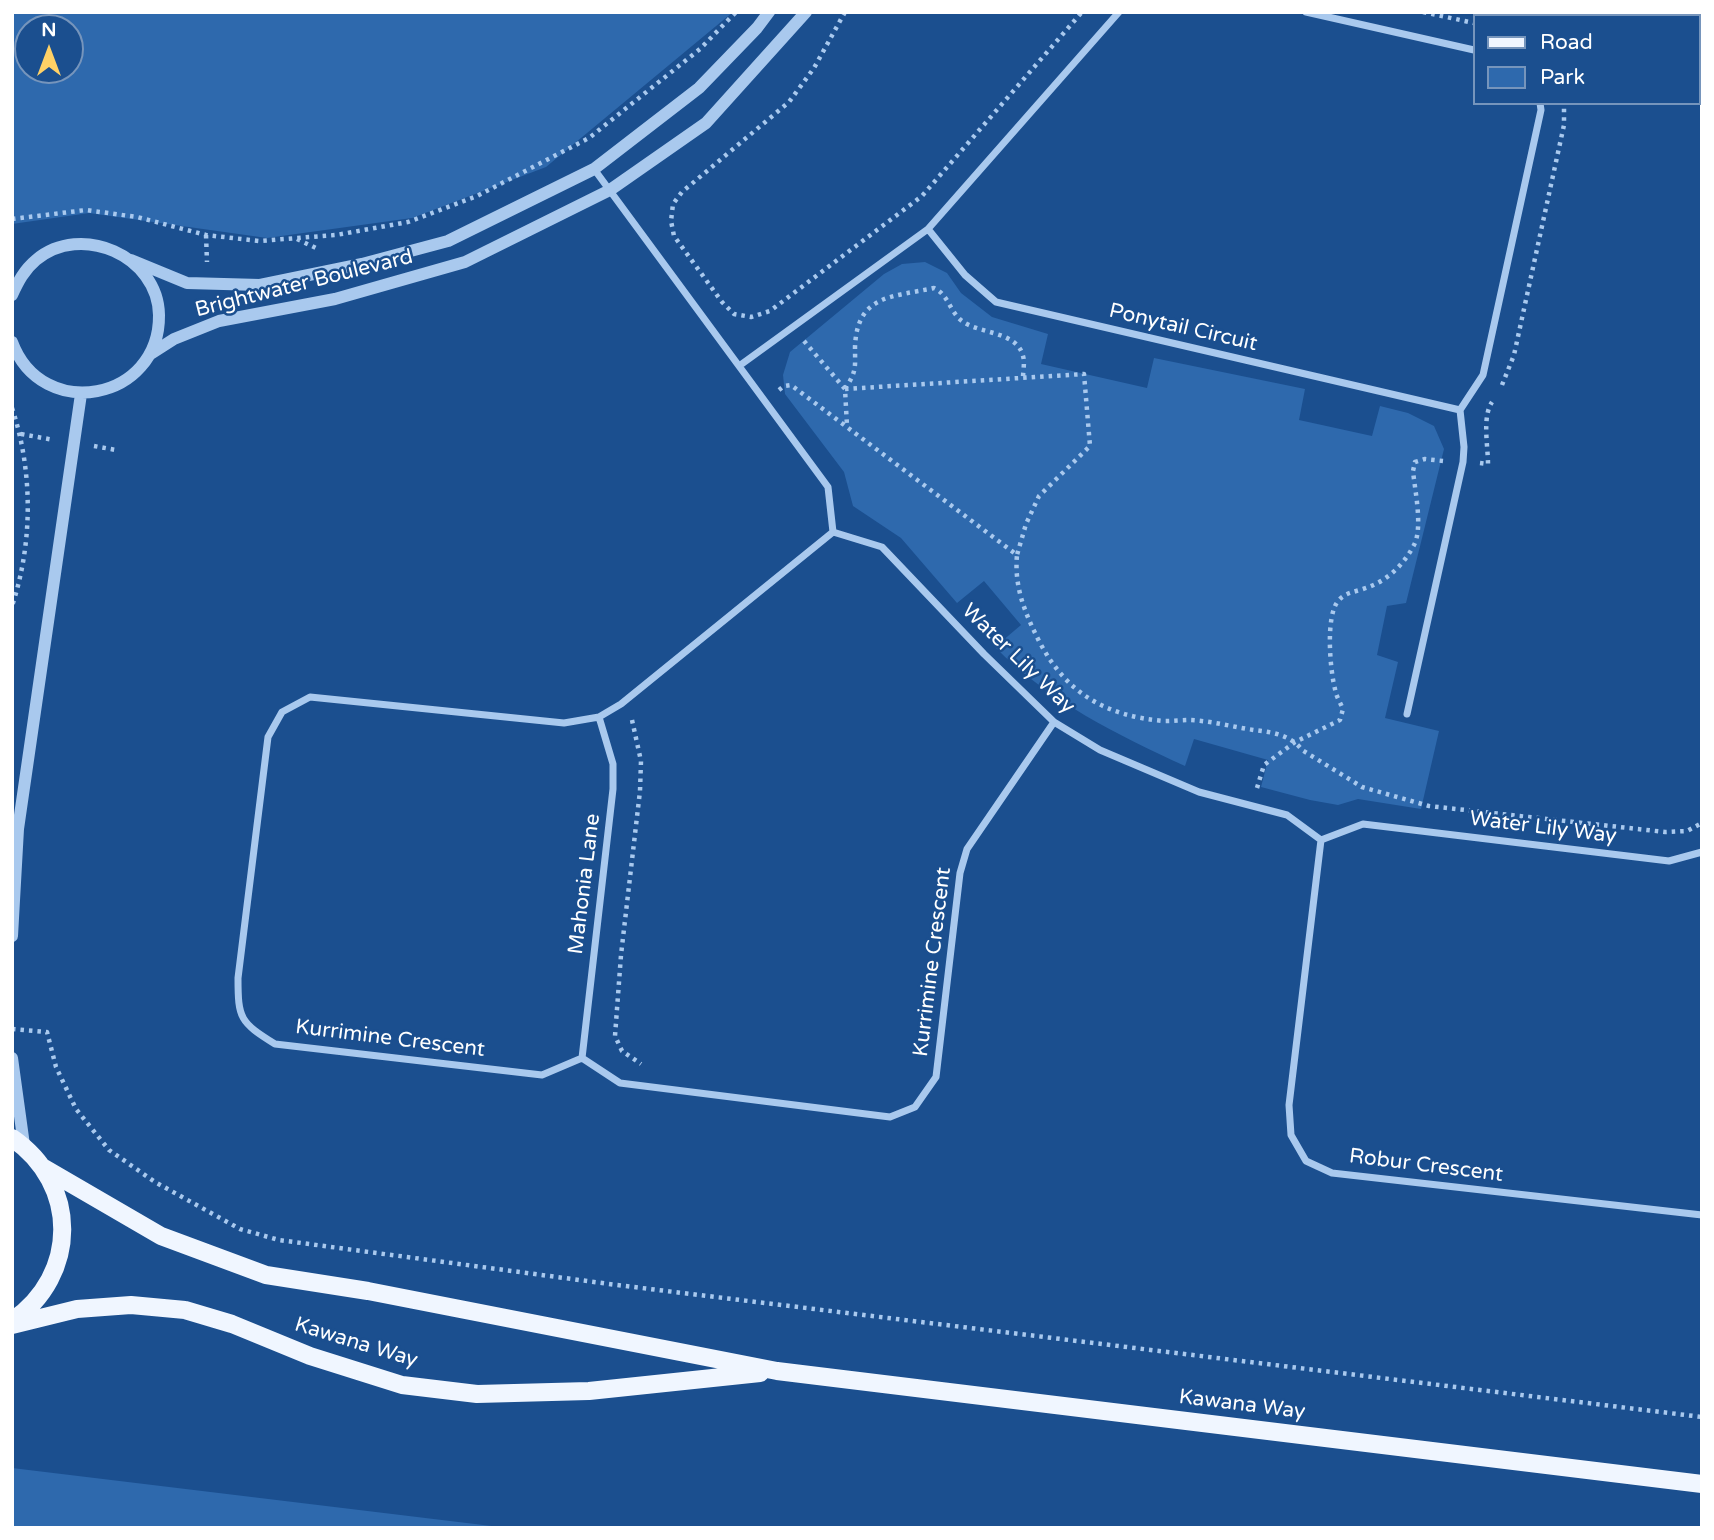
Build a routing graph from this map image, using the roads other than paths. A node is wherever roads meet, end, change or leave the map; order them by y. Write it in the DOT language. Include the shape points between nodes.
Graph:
graph roads {
  1 [pos="769,12"];
  2 [pos="806,12"];
  3 [pos="1119,12"];
  4 [pos="1306,12"];
  5 [pos="1472,50"];
  6 [pos="1540,105"];
  7 [pos="594,169"];
  8 [pos="610,190"];
  9 [pos="928,229"];
  10 [pos="131,260"];
  11 [pos="12,295"];
  12 [pos="12,342"];
  13 [pos="149,355"];
  14 [pos="739,366"];
  15 [pos="81,394"];
  16 [pos="1460,410"];
  17 [pos="833,532"];
  18 [pos="1407,715"];
  19 [pos="599,717"];
  20 [pos="1054,722"];
  21 [pos="15,835"];
  22 [pos="1321,840"];
  23 [pos="1702,852"];
  24 [pos="12,936"];
  25 [pos="12,1058"];
  26 [pos="582,1058"];
  27 [pos="18,1141"];
  28 [pos="44,1168"];
  29 [pos="1702,1215"];
  30 [pos="12,1323"];
  31 [pos="777,1371"];
  32 [pos="1702,1484"];
  1 -- 7 [label="street, Brightwater Boulevard" via="699,88"];
  2 -- 8 [label="street, Brightwater Boulevard" via="706,123"];
  3 -- 9 [label="street"];
  4 -- 5 [label="street"];
  6 -- 16 [label="street" via="1483,375"];
  7 -- 8 [label="street"];
  7 -- 10 [label="street, Brightwater Boulevard" via="449,241 286,280 260,285 187,283"];
  8 -- 13 [label="street, Brightwater Boulevard" via="465,262 335,299 219,321"];
  8 -- 14 [label="street"];
  9 -- 14 [label="street"];
  9 -- 16 [label="street, Ponytail Circuit" via="965,275 996,302"];
  10 -- 11 [label="street, Brightwater Boulevard" via="108,248 83,243 58,248 36,260 19,278"];
  10 -- 13 [label="street" via="155,294 159,314"];
  12 -- 15 [label="street" via="24,364 40,379 59,390"];
  13 -- 15 [label="street" via="137,372 120,384"];
  14 -- 17 [label="street" via="828,487"];
  15 -- 21 [label="street"];
  16 -- 18 [label="street" via="1463,462"];
  17 -- 19 [label="street, Kurrimine Crescent"];
  17 -- 20 [label="street, Water Lily Way" via="882,547"];
  19 -- 26 [label="street, Mahonia Lane" via="613,764 613,789"];
  19 -- 26 [label="street, Kurrimine Crescent" via="564,723 310,697 282,712 268,737 238,978 238,1009 251,1028 275,1044 542,1074"];
  20 -- 22 [label="street, Water Lily Way" via="1100,750 1186,787 1287,814"];
  20 -- 26 [label="street, Kurrimine Crescent" via="967,849 960,873 936,1077 915,1107 890,1117 620,1083"];
  21 -- 24 [label="street"];
  22 -- 23 [label="street, Water Lily Way" via="1363,824 1669,861"];
  22 -- 29 [label="street, Robur Crescent" via="1289,1105 1291,1135 1306,1161 1332,1173"];
  25 -- 27 [label="street"];
  27 -- 28 [label="main road"];
  28 -- 30 [label="main road" via="58,1195 63,1226 60,1257 48,1286"];
  28 -- 31 [label="main road, Kawana Way" via="161,1236 267,1275"];
  30 -- 31 [label="main road, Kawana Way" via="104,1307 185,1310 402,1385 477,1394 589,1391"];
  31 -- 32 [label="main road, Kawana Way"];
}
